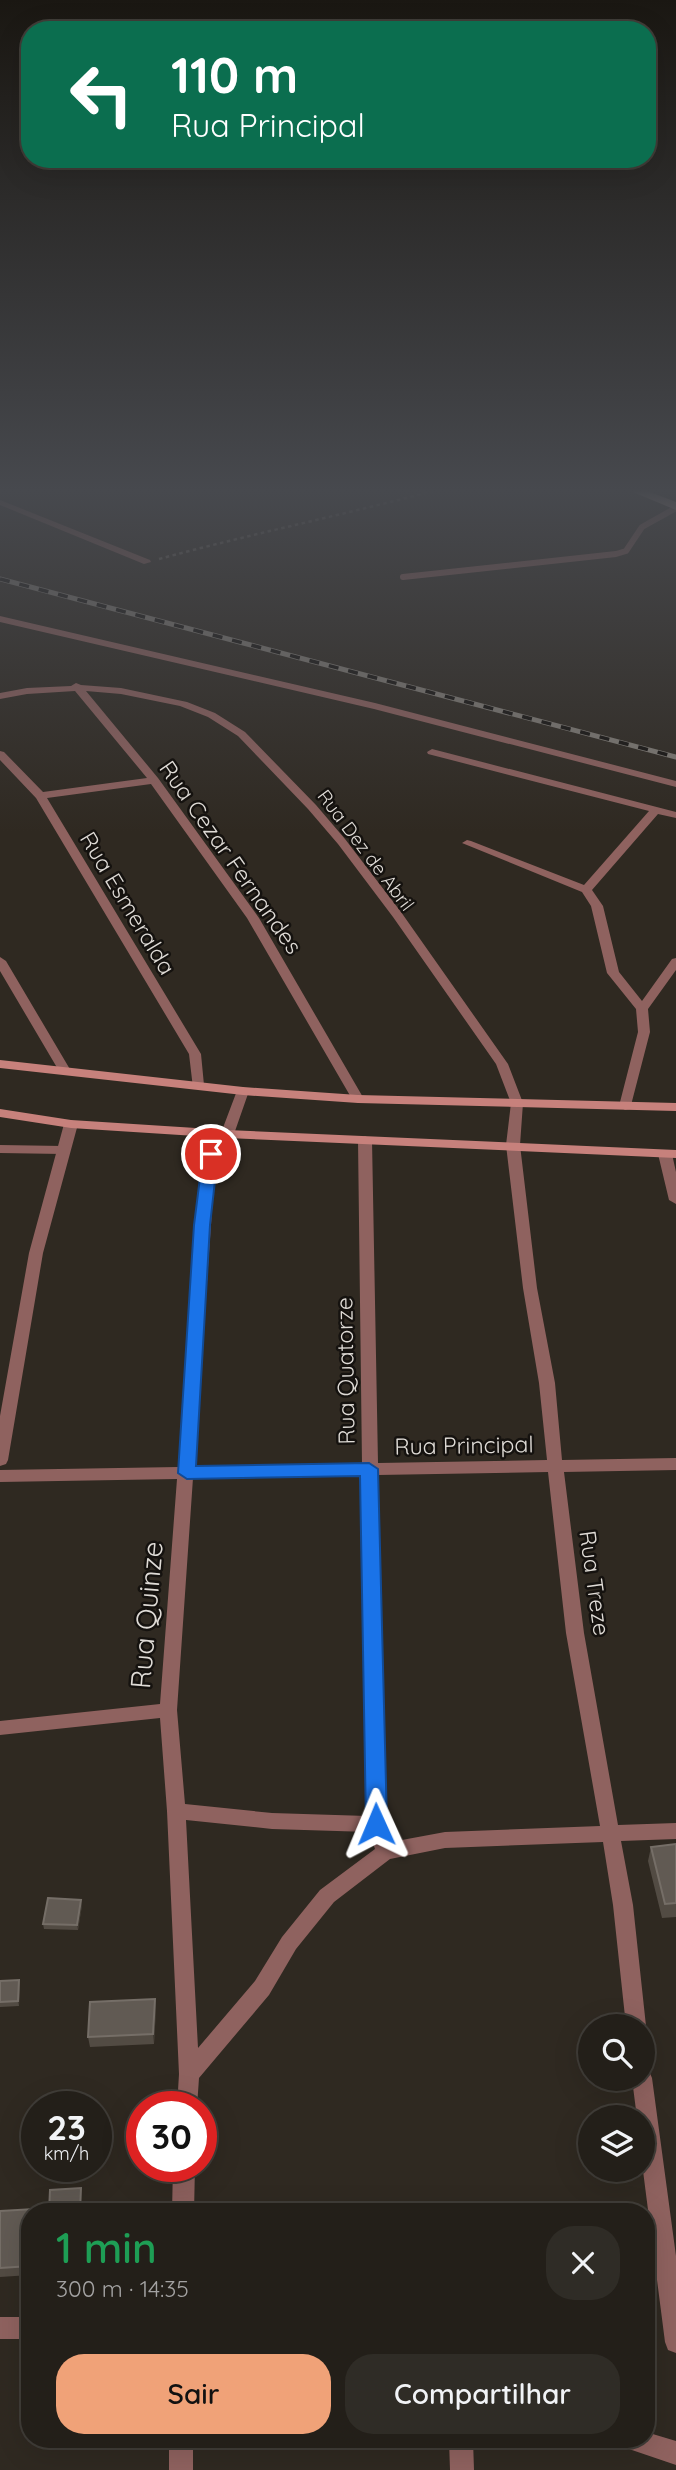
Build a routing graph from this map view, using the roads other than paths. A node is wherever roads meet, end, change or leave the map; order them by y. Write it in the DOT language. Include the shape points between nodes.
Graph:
graph roads {
  1 [pos="0,619"];
  2 [pos="76,686"];
  3 [pos="0,696"];
  4 [pos="432,752"];
  5 [pos="0,754"];
  6 [pos="154,780"];
  7 [pos="676,784"];
  8 [pos="40,796"];
  9 [pos="656,810"];
  10 [pos="676,815"];
  11 [pos="467,843"];
  12 [pos="586,890"];
  13 [pos="0,961"];
  14 [pos="676,961"];
  15 [pos="642,1009"];
  16 [pos="0,1064"];
  17 [pos="65,1071"];
  18 [pos="198,1085"];
  19 [pos="243,1091"];
  20 [pos="358,1099"];
  21 [pos="517,1102"];
  22 [pos="625,1106"];
  23 [pos="676,1107"];
  24 [pos="0,1114"];
  25 [pos="71,1124"];
  26 [pos="227,1134"];
  27 [pos="365,1140"];
  28 [pos="513,1145"];
  29 [pos="0,1149"];
  30 [pos="63,1150"];
  31 [pos="671,1154"];
  32 [pos="676,1200"];
  33 [pos="0,1461"];
  34 [pos="676,1464"];
  35 [pos="557,1466"];
  36 [pos="369,1469"];
  37 [pos="187,1473"];
  38 [pos="0,1476"];
  39 [pos="168,1710"];
  40 [pos="0,1728"];
  41 [pos="176,1811"];
  42 [pos="376,1824"];
  43 [pos="676,1830"];
  44 [pos="609,1833"];
  45 [pos="385,1852"];
  46 [pos="635,2014"];
  47 [pos="189,2074"];
  48 [pos="188,2091"];
  49 [pos="644,2091"];
  50 [pos="184,2182"];
  51 [pos="183,2203"];
  52 [pos="0,2328"];
  53 [pos="21,2328"];
  54 [pos="676,2342"];
  55 [pos="655,2447"];
  56 [pos="180,2448"];
  57 [pos="461,2448"];
  58 [pos="676,2454"];
  59 [pos="181,2470"];
  60 [pos="462,2470"];
  1 -- 7 [label="street" via="375,706"];
  2 -- 3 [label="street, Rua Dez de Abril"];
  2 -- 6 [label="street, Rua Cezar Fernandes"];
  2 -- 21 [label="street, Rua Dez de Abril" via="125,691 187,707 238,730 322,816 502,1064"];
  4 -- 9 [label="street"];
  5 -- 8 [label="street, Rua Esmeralda"];
  6 -- 8 [label="street"];
  6 -- 20 [label="street, Rua Cezar Fernandes" via="253,918"];
  8 -- 18 [label="street, Rua Esmeralda" via="195,1055"];
  9 -- 10 [label="street"];
  9 -- 12 [label="street"];
  11 -- 12 [label="street"];
  12 -- 15 [label="street" via="597,906 614,973"];
  13 -- 17 [label="street"];
  14 -- 15 [label="street"];
  15 -- 22 [label="street" via="644,1032"];
  16 -- 17 [label="street"];
  17 -- 18 [label="street"];
  18 -- 19 [label="street"];
  19 -- 20 [label="street"];
  19 -- 26 [label="street, Rua Quinze"];
  20 -- 21 [label="street"];
  21 -- 22 [label="street"];
  21 -- 28 [label="street, Rua Dez de Abril"];
  22 -- 23 [label="street"];
  24 -- 25 [label="street"];
  25 -- 26 [label="street"];
  25 -- 30 [label="street"];
  26 -- 27 [label="street"];
  26 -- 37 [label="street, Rua Quinze" via="213,1149 207,1182"];
  27 -- 28 [label="street"];
  27 -- 36 [label="street, Rua Quatorze"];
  28 -- 31 [label="street"];
  28 -- 35 [label="street, Rua Treze"];
  29 -- 30 [label="lane"];
  30 -- 33 [label="street" via="36,1253"];
  31 -- 32 [label="street"];
  34 -- 35 [label="street, Rua Principal"];
  35 -- 36 [label="street, Rua Principal"];
  35 -- 44 [label="street, Rua Treze" via="575,1633"];
  36 -- 37 [label="street, Rua Principal"];
  36 -- 42 [label="street, Rua Quatorze"];
  37 -- 38 [label="street, Rua Principal"];
  37 -- 39 [label="street, Rua Quinze"];
  39 -- 40 [label="street"];
  39 -- 41 [label="street, Rua Quinze"];
  41 -- 42 [label="street" via="272,1821"];
  41 -- 47 [label="street, Rua Quinze"];
  42 -- 45 [label="street, Rua Quatorze"];
  43 -- 44 [label="street"];
  44 -- 45 [label="street" via="444,1840"];
  44 -- 46 [label="street, Rua Treze" via="623,1905"];
  45 -- 47 [label="street" via="327,1896 261,1988"];
  47 -- 48 [label="street, Rua Quinze"];
  49 -- 54 [label="street"];
  50 -- 51 [label="street"];
  52 -- 53 [label="street"];
  55 -- 58 [label="street"];
  56 -- 59 [label="street"];
  57 -- 60 [label="street"];
}
